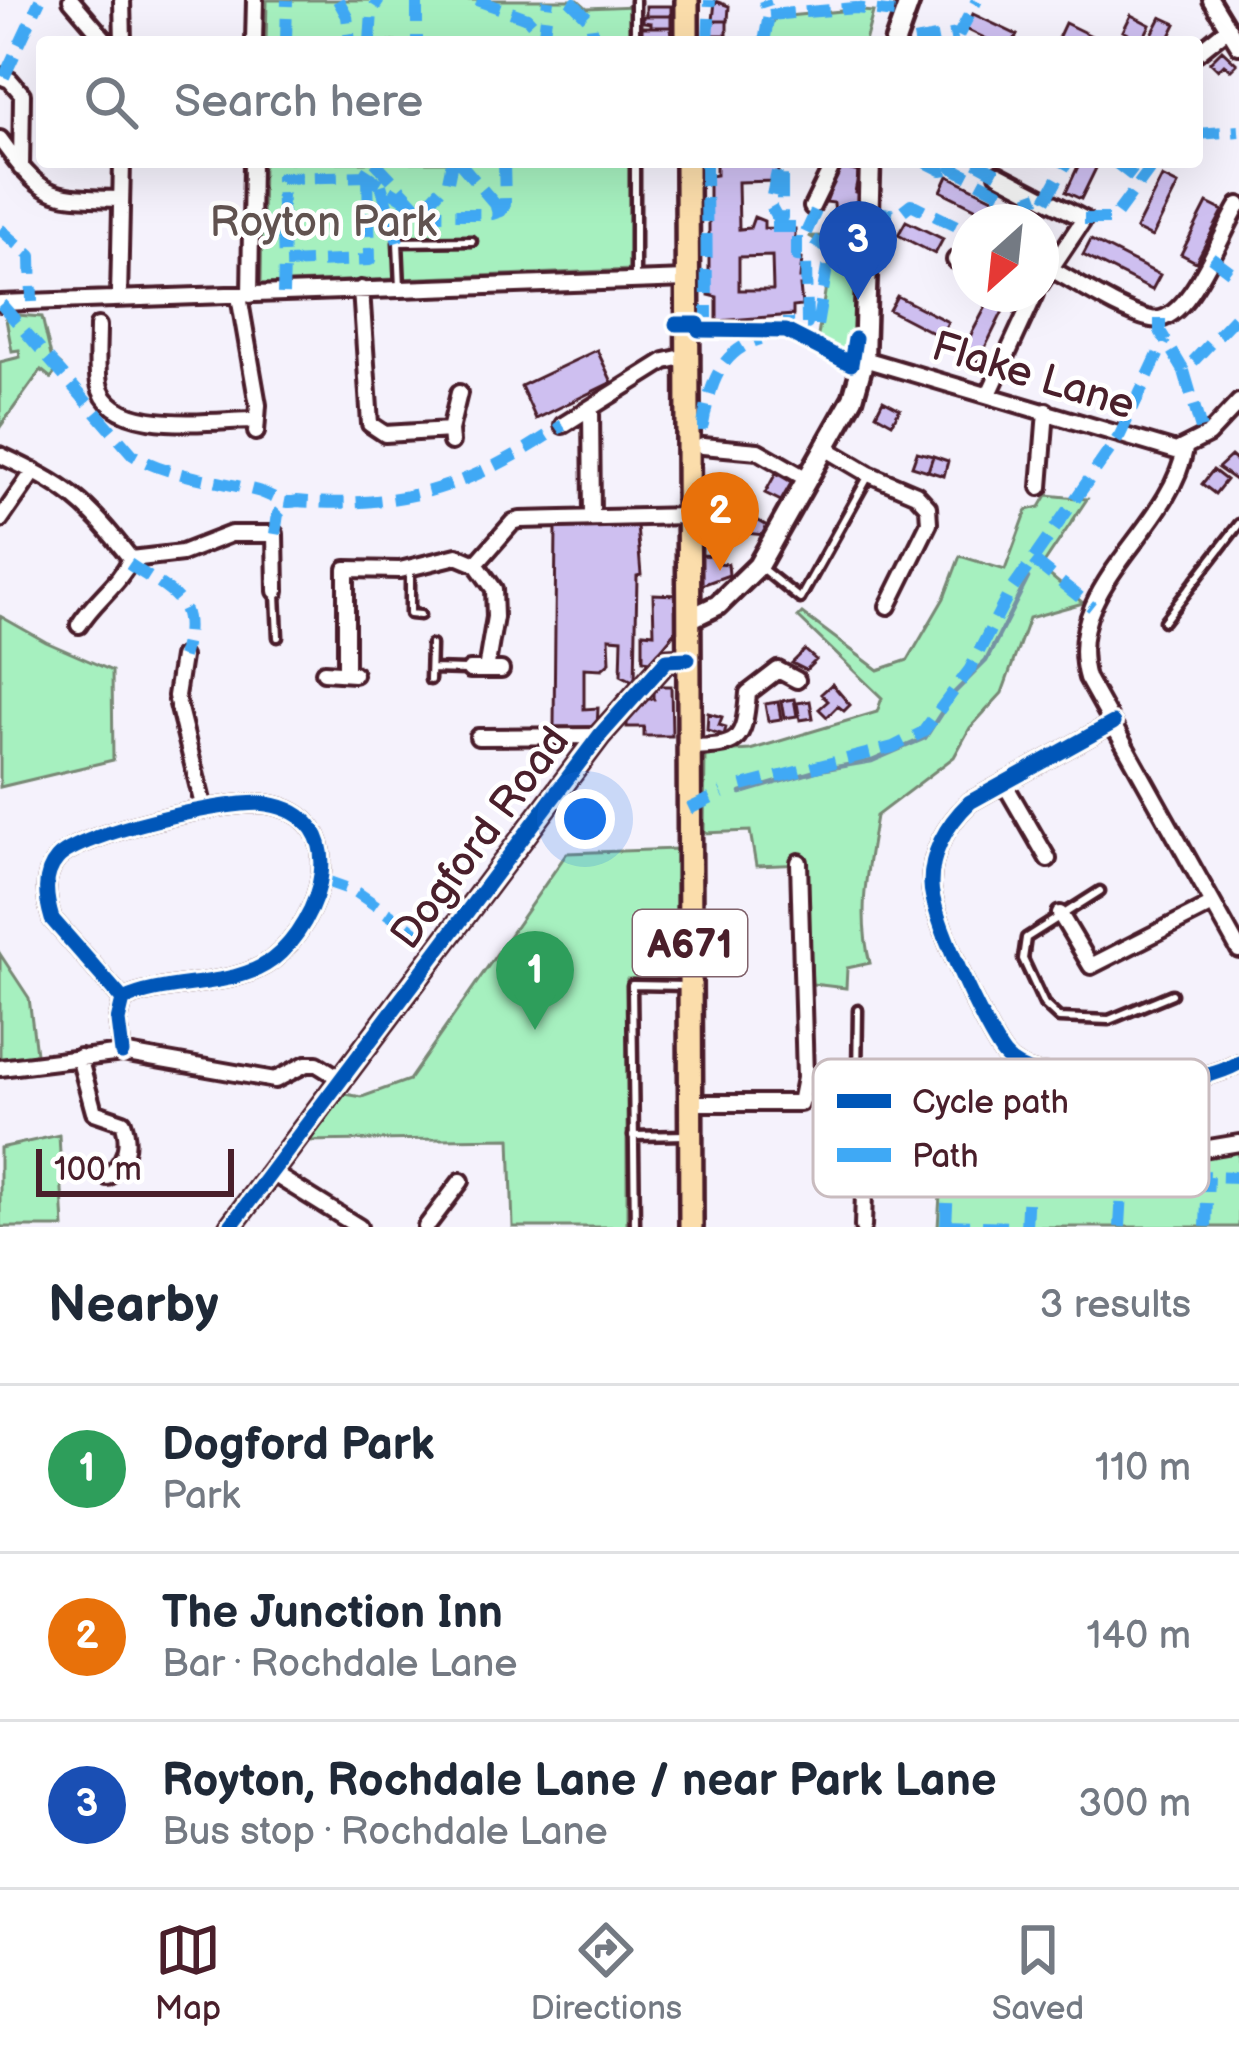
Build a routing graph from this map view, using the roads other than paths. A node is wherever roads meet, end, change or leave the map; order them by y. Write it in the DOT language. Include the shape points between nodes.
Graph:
graph roads {
  1 [pos="71,0"];
  2 [pos="122,0"];
  3 [pos="255,0"];
  4 [pos="635,0"];
  5 [pos="687,0"];
  6 [pos="910,0"];
  7 [pos="1211,0"];
  8 [pos="1227,29"];
  9 [pos="102,36"];
  10 [pos="123,36"];
  11 [pos="254,36"];
  12 [pos="635,36"];
  13 [pos="687,36"];
  14 [pos="897,36"];
  15 [pos="1239,46"];
  16 [pos="1203,48"];
  17 [pos="0,76"];
  18 [pos="0,139"];
  19 [pos="21,168"];
  20 [pos="122,168"];
  21 [pos="252,168"];
  22 [pos="635,168"];
  23 [pos="687,168"];
  24 [pos="831,168"];
  25 [pos="870,168"];
  26 [pos="998,175"];
  27 [pos="121,199"];
  28 [pos="1055,204"];
  29 [pos="1239,205"];
  30 [pos="1059,206"];
  31 [pos="812,207"];
  32 [pos="472,242"];
  33 [pos="1059,254"];
  34 [pos="1059,273"];
  35 [pos="687,280"];
  36 [pos="634,281"];
  37 [pos="400,288"];
  38 [pos="361,289"];
  39 [pos="244,296"];
  40 [pos="118,298"];
  41 [pos="0,303"];
  42 [pos="1023,312"];
  43 [pos="98,326"];
  44 [pos="688,356"];
  45 [pos="864,358"];
  46 [pos="459,393"];
  47 [pos="989,394"];
  48 [pos="1239,402"];
  49 [pos="591,408"];
  50 [pos="1046,411"];
  51 [pos="563,425"];
  52 [pos="703,446"];
  53 [pos="825,448"];
  54 [pos="1185,449"];
  55 [pos="0,455"];
  56 [pos="34,471"];
  57 [pos="869,473"];
  58 [pos="807,479"];
  59 [pos="1040,488"];
  60 [pos="592,516"];
  61 [pos="687,516"];
  62 [pos="0,520"];
  63 [pos="1239,524"];
  64 [pos="131,559"];
  65 [pos="476,564"];
  66 [pos="758,566"];
  67 [pos="410,569"];
  68 [pos="276,591"];
  69 [pos="888,606"];
  70 [pos="420,615"];
  71 [pos="689,619"];
  72 [pos="1164,621"];
  73 [pos="79,626"];
  74 [pos="278,638"];
  75 [pos="431,645"];
  76 [pos="182,657"];
  77 [pos="688,659"];
  78 [pos="431,669"];
  79 [pos="486,670"];
  80 [pos="316,672"];
  81 [pos="430,680"];
  82 [pos="796,680"];
  83 [pos="1113,723"];
  84 [pos="478,737"];
  85 [pos="606,739"];
  86 [pos="688,746"];
  87 [pos="1004,783"];
  88 [pos="204,808"];
  89 [pos="1048,859"];
  90 [pos="799,862"];
  91 [pos="1100,891"];
  92 [pos="1213,904"];
  93 [pos="1060,914"];
  94 [pos="1239,950"];
  95 [pos="690,986"];
  96 [pos="1172,994"];
  97 [pos="123,1000"];
  98 [pos="858,1010"];
  99 [pos="122,1053"];
  100 [pos="79,1058"];
  101 [pos="857,1059"];
  102 [pos="1008,1059"];
  103 [pos="1239,1063"];
  104 [pos="0,1068"];
  105 [pos="1209,1076"];
  106 [pos="341,1079"];
  107 [pos="813,1096"];
  108 [pos="690,1103"];
  109 [pos="800,1103"];
  110 [pos="690,1135"];
  111 [pos="633,1136"];
  112 [pos="1239,1143"];
  113 [pos="1209,1148"];
  114 [pos="272,1173"];
  115 [pos="107,1177"];
  116 [pos="460,1180"];
  117 [pos="864,1197"];
  118 [pos="230,1227"];
  119 [pos="358,1227"];
  120 [pos="426,1227"];
  121 [pos="635,1227"];
  122 [pos="691,1227"];
  123 [pos="863,1227"];
  1 -- 9 [label="street"];
  2 -- 10 [label="street"];
  3 -- 11 [label="street"];
  4 -- 12 [label="lane"];
  5 -- 13 [label="main road"];
  6 -- 14 [label="street"];
  7 -- 8 [label="street"];
  8 -- 15 [label="street"];
  8 -- 16 [label="street"];
  17 -- 19 [label="street" via="22,94"];
  18 -- 19 [label="street"];
  19 -- 27 [label="street" via="55,196"];
  20 -- 27 [label="street"];
  21 -- 39 [label="street"];
  22 -- 36 [label="lane"];
  23 -- 35 [label="main road, A671"];
  24 -- 31 [label="street"];
  25 -- 45 [label="street"];
  26 -- 28 [label="street"];
  27 -- 40 [label="street"];
  29 -- 34 [label="street" via="1205,270 1166,318 1147,318"];
  30 -- 33 [label="street" via="1084,219"];
  32 -- 37 [label="lane" via="398,242"];
  35 -- 36 [label="street"];
  35 -- 44 [label="main road, A671"];
  36 -- 37 [label="street"];
  37 -- 38 [label="street"];
  38 -- 39 [label="street"];
  38 -- 46 [label="street" via="370,424 385,434 450,436"];
  39 -- 40 [label="street"];
  39 -- 43 [label="street" via="256,426 136,420 118,412 99,384"];
  40 -- 41 [label="street"];
  42 -- 47 [label="street"];
  44 -- 49 [label="street" via="665,361"];
  44 -- 61 [label="main road, A671"];
  45 -- 47 [label="street, Flake Lane"];
  45 -- 53 [label="street"];
  47 -- 50 [label="street, Flake Lane"];
  48 -- 54 [label="street"];
  49 -- 51 [label="street"];
  49 -- 60 [label="street"];
  50 -- 54 [label="street, Flake Lane"];
  50 -- 59 [label="street"];
  52 -- 58 [label="street" via="758,451"];
  53 -- 57 [label="street"];
  53 -- 58 [label="street"];
  54 -- 83 [label="street" via="1172,489 1085,624 1084,667"];
  55 -- 56 [label="street"];
  56 -- 62 [label="street"];
  56 -- 64 [label="street" via="86,503"];
  57 -- 66 [label="lane" via="800,599"];
  57 -- 69 [label="street" via="928,507 929,523"];
  58 -- 66 [label="street"];
  60 -- 61 [label="street"];
  60 -- 65 [label="street" via="513,522"];
  61 -- 71 [label="main road, A671"];
  63 -- 72 [label="lane"];
  64 -- 68 [label="street" via="182,554 231,534 275,534"];
  64 -- 73 [label="street"];
  65 -- 67 [label="street" via="450,556"];
  65 -- 79 [label="street" via="494,589"];
  66 -- 71 [label="street" via="718,605"];
  67 -- 70 [label="lane" via="410,614"];
  67 -- 80 [label="street" via="346,569 350,674"];
  68 -- 74 [label="lane"];
  71 -- 77 [label="main road, A671"];
  75 -- 78 [label="lane"];
  76 -- 88 [label="street" via="176,696"];
  77 -- 85 [label="street, Dogford Road" via="667,660"];
  77 -- 86 [label="main road, A671"];
  78 -- 79 [label="lane"];
  78 -- 81 [label="lane"];
  82 -- 86 [label="street" via="778,670 748,693 739,739 729,746"];
  83 -- 87 [label="street"];
  83 -- 92 [label="street"];
  84 -- 85 [label="street"];
  85 -- 106 [label="street, Dogford Road"];
  86 -- 95 [label="main road, A671"];
  87 -- 89 [label="street"];
  87 -- 102 [label="street" via="950,823 931,886 939,924"];
  88 -- 97 [label="street" via="89,840 50,868 52,919"];
  88 -- 97 [label="street" via="265,803 306,824 322,860 317,898 299,935 268,963"];
  90 -- 109 [label="street"];
  91 -- 93 [label="lane"];
  92 -- 93 [label="street" via="1091,966"];
  92 -- 94 [label="street"];
  93 -- 96 [label="lane" via="1030,932 1022,951 1055,1016 1109,1020"];
  95 -- 108 [label="main road, A671"];
  95 -- 111 [label="lane" via="632,985"];
  97 -- 99 [label="street"];
  98 -- 101 [label="lane"];
  99 -- 100 [label="street"];
  99 -- 106 [label="street" via="275,1080 317,1064"];
  100 -- 104 [label="street"];
  100 -- 115 [label="street" via="94,1112 123,1122 128,1139 122,1165"];
  103 -- 105 [label="street"];
  106 -- 114 [label="street, Dogford Road"];
  107 -- 109 [label="lane"];
  108 -- 109 [label="street"];
  108 -- 110 [label="main road, A671"];
  110 -- 111 [label="lane"];
  110 -- 122 [label="main road, A671"];
  111 -- 121 [label="lane"];
  112 -- 113 [label="street"];
  114 -- 118 [label="street, Dogford Road"];
  114 -- 119 [label="street"];
  116 -- 120 [label="street"];
  117 -- 123 [label="street"];
}
